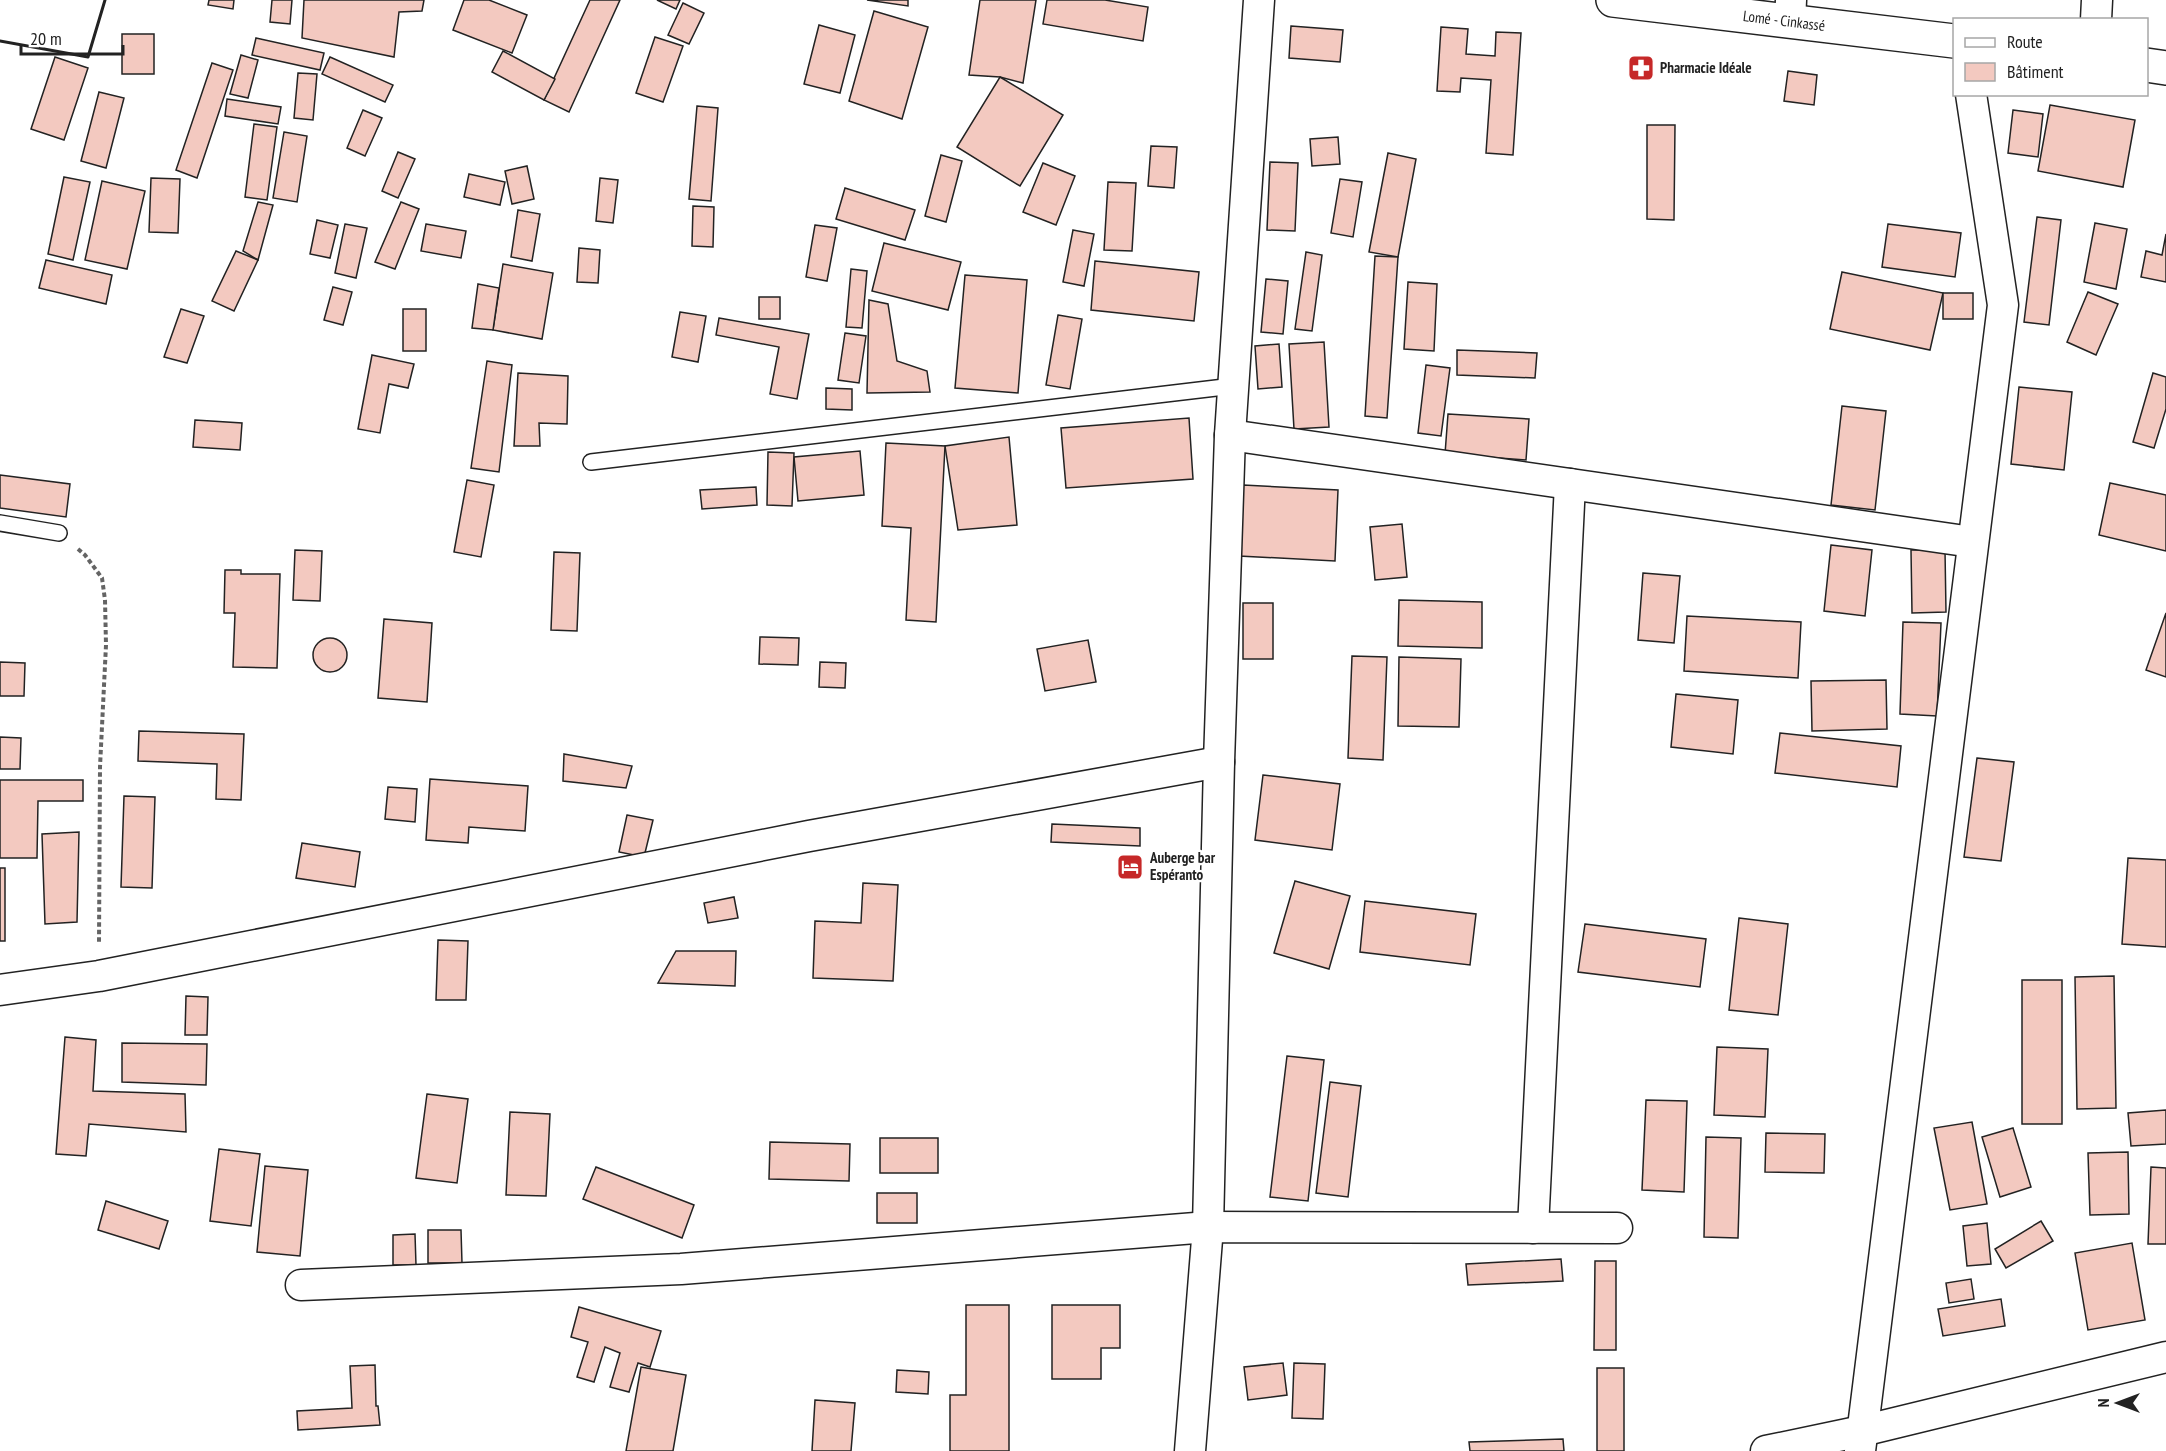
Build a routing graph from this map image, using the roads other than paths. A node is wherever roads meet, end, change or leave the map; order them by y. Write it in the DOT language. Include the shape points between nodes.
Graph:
graph roads {
  1 [pos="1259,0"];
  2 [pos="1613,0"];
  3 [pos="2097,0"];
  4 [pos="1790,11"];
  5 [pos="2096,18"];
  6 [pos="1953,41"];
  7 [pos="2148,65"];
  8 [pos="2166,68"];
  9 [pos="1971,96"];
  10 [pos="1233,386"];
  11 [pos="1230,435"];
  12 [pos="591,462"];
  13 [pos="1570,484"];
  14 [pos="0,523"];
  15 [pos="59,533"];
  16 [pos="1972,542"];
  17 [pos="1219,762"];
  18 [pos="0,990"];
  19 [pos="1208,1227"];
  20 [pos="1533,1228"];
  21 [pos="1617,1228"];
  22 [pos="301,1285"];
  23 [pos="2166,1357"];
  24 [pos="1861,1441"];
  25 [pos="1190,1451"];
  26 [pos="1766,1451"];
  1 -- 10 [label="street"];
  2 -- 4 [label="highway, Lomé - Cinkassé"];
  3 -- 5 [label="street"];
  4 -- 6 [label="highway, Lomé - Cinkassé"];
  7 -- 8 [label="highway"];
  9 -- 16 [label="street" via="2003,305"];
  10 -- 11 [label="street"];
  10 -- 12 [label="lane"];
  11 -- 13 [label="street"];
  11 -- 17 [label="street"];
  13 -- 16 [label="street"];
  13 -- 20 [label="street"];
  14 -- 15 [label="lane"];
  16 -- 24 [label="street"];
  17 -- 18 [label="street" via="798,838 99,976"];
  17 -- 19 [label="street"];
  19 -- 20 [label="street"];
  19 -- 22 [label="street" via="681,1269"];
  19 -- 25 [label="street"];
  20 -- 21 [label="street"];
  23 -- 24 [label="street"];
  24 -- 26 [label="street"];
}
